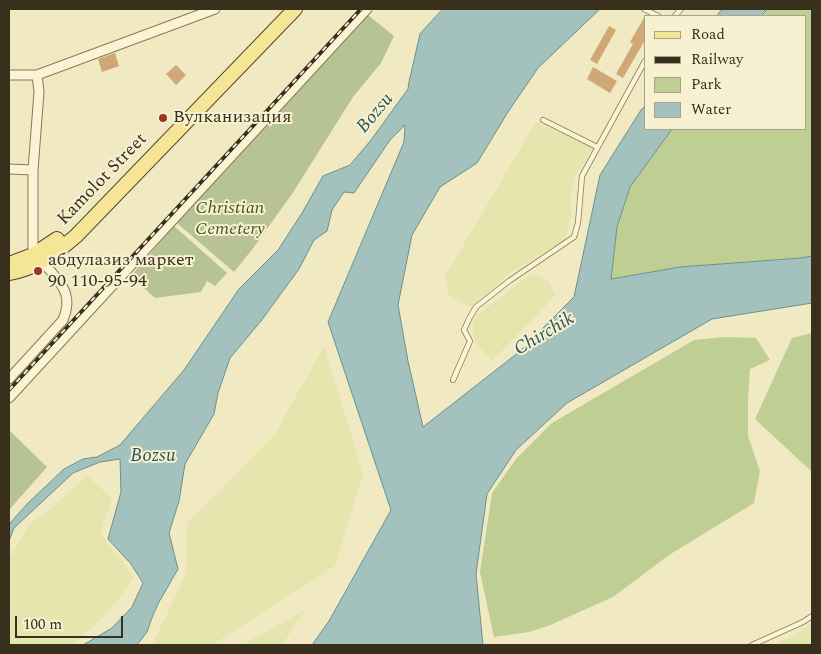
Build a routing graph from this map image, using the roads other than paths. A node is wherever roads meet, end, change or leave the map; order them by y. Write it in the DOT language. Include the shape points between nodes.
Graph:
graph roads {
  1 [pos="215,9"];
  2 [pos="284,9"];
  3 [pos="295,9"];
  4 [pos="367,9"];
  5 [pos="644,9"];
  6 [pos="656,15"];
  7 [pos="644,63"];
  8 [pos="9,75"];
  9 [pos="37,75"];
  10 [pos="543,120"];
  11 [pos="597,147"];
  12 [pos="9,169"];
  13 [pos="33,170"];
  14 [pos="37,258"];
  15 [pos="9,264"];
  16 [pos="9,274"];
  17 [pos="9,379"];
  18 [pos="453,380"];
  19 [pos="9,398"];
  20 [pos="812,616"];
  21 [pos="752,645"];
  1 -- 9 [label="street"];
  2 -- 14 [label="main road, Kamolot Street" via="84,217"];
  3 -- 14 [label="main road, Kamolot Street" via="76,236"];
  4 -- 19 [label="street"];
  5 -- 6 [label="lane"];
  7 -- 11 [label="lane"];
  8 -- 9 [label="street"];
  9 -- 13 [label="street" via="39,92"];
  10 -- 11 [label="lane"];
  11 -- 18 [label="lane" via="582,176 574,238 476,307 464,330 470,341"];
  12 -- 13 [label="street"];
  13 -- 14 [label="street"];
  14 -- 15 [label="main road, Kamolot Street"];
  14 -- 16 [label="main road, Kamolot Street" via="22,270"];
  14 -- 17 [label="street" via="66,291 65,314"];
  20 -- 21 [label="lane"];
}
